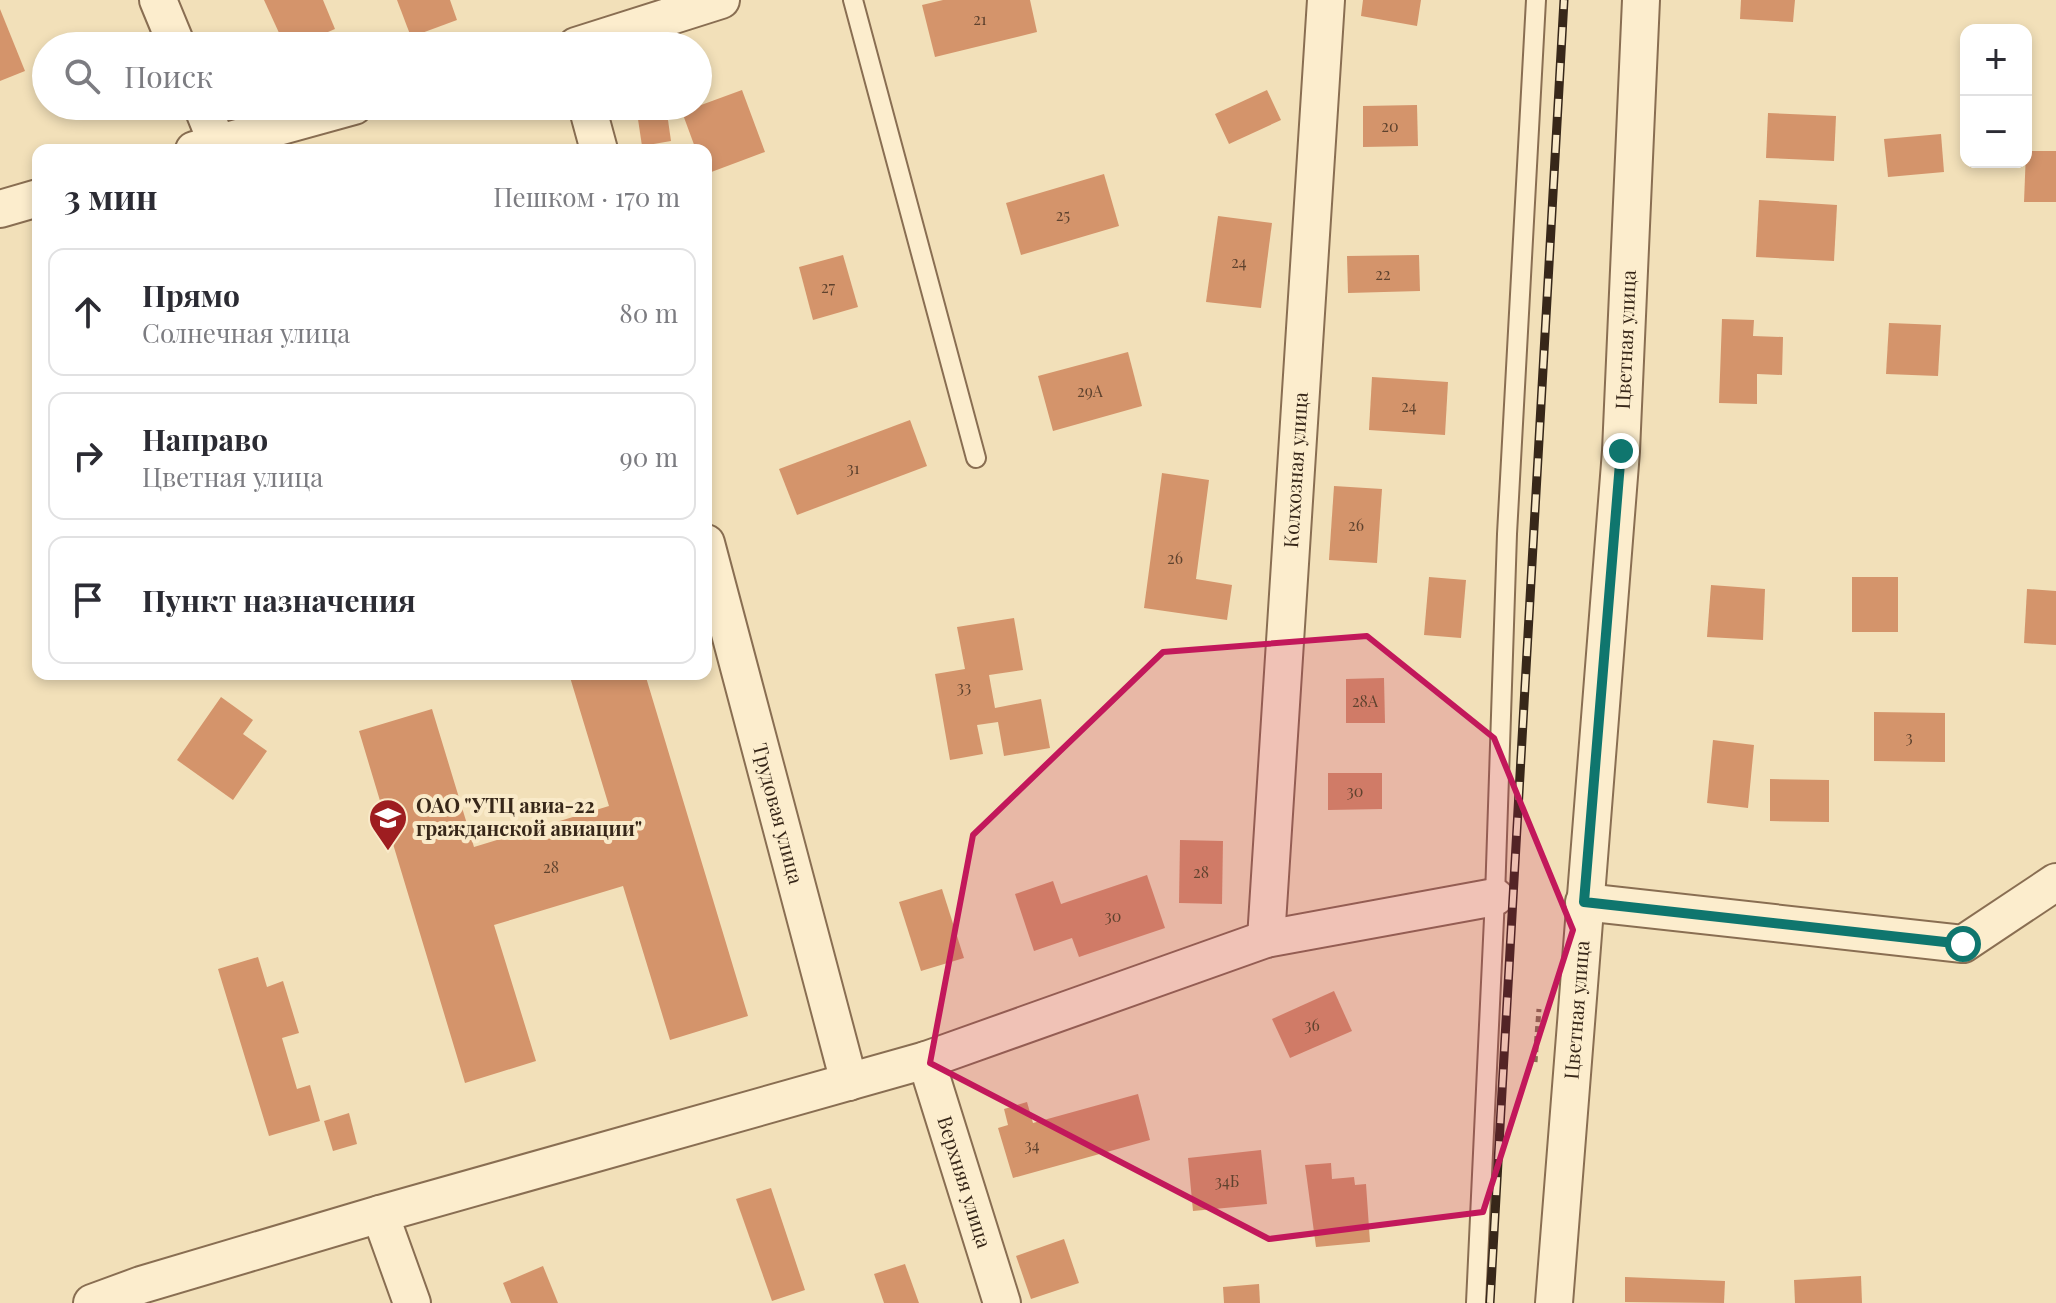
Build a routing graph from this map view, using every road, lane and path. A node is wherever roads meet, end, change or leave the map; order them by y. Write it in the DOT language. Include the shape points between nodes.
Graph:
graph roads {
  1 [pos="158,0"];
  2 [pos="721,0"];
  3 [pos="853,0"];
  4 [pos="1326,0"];
  5 [pos="1536,0"];
  6 [pos="1641,0"];
  7 [pos="171,32"];
  8 [pos="620,32"];
  9 [pos="203,120"];
  10 [pos="302,120"];
  11 [pos="591,120"];
  12 [pos="206,144"];
  13 [pos="213,144"];
  14 [pos="597,144"];
  15 [pos="32,200"];
  16 [pos="0,209"];
  17 [pos="976,458"];
  18 [pos="712,566"];
  19 [pos="2056,882"];
  20 [pos="1495,897"];
  21 [pos="1584,902"];
  22 [pos="1266,939"];
  23 [pos="926,1060"];
  24 [pos="849,1082"];
  25 [pos="380,1214"];
  26 [pos="92,1303"];
  27 [pos="412,1303"];
  28 [pos="1002,1303"];
  29 [pos="1476,1303"];
  30 [pos="1554,1303"];
  1 -- 7 [label="street"];
  2 -- 8 [label="street"];
  3 -- 17 [label="lane"];
  4 -- 22 [label="street, Колхозная улица"];
  5 -- 20 [label="lane" via="1507,534"];
  6 -- 21 [label="street, Цветная улица" via="1621,451"];
  9 -- 12 [label="street"];
  10 -- 13 [label="street"];
  11 -- 14 [label="street"];
  15 -- 16 [label="street"];
  18 -- 24 [label="street, Трудовая улица"];
  19 -- 21 [label="street" via="1963,944"];
  20 -- 22 [label="street"];
  20 -- 29 [label="lane"];
  21 -- 30 [label="street, Цветная улица"];
  22 -- 23 [label="street"];
  23 -- 24 [label="street"];
  23 -- 28 [label="street, Верхняя улица"];
  24 -- 25 [label="street"];
  25 -- 26 [label="street"];
  25 -- 27 [label="street"];
}
